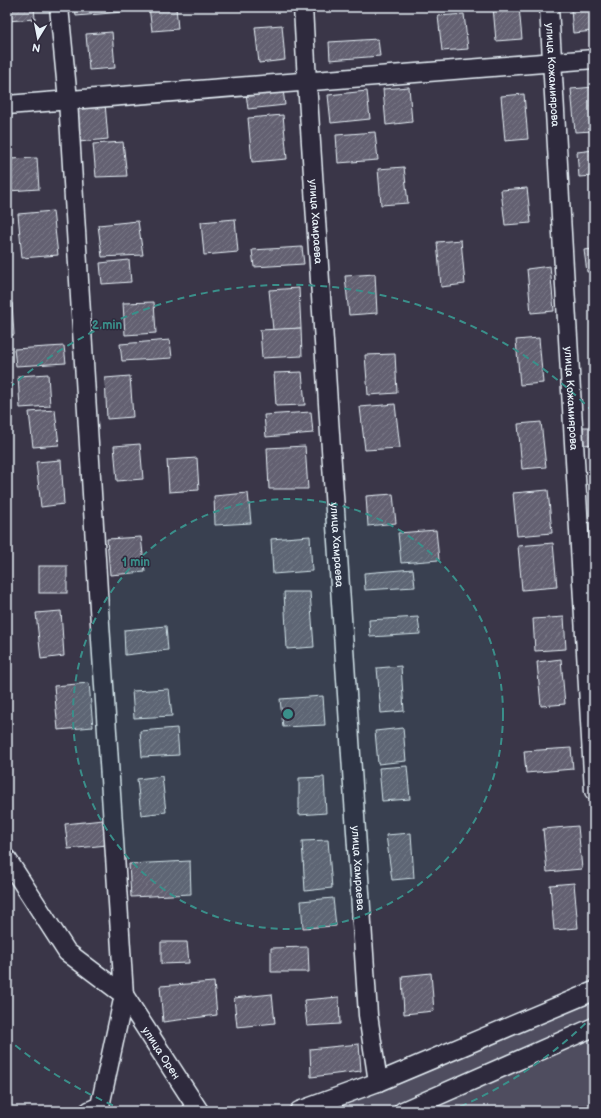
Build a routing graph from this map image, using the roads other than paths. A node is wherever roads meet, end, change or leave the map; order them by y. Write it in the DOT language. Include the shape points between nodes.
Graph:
graph roads {
  1 [pos="59,7"];
  2 [pos="303,7"];
  3 [pos="549,7"];
  4 [pos="594,59"];
  5 [pos="552,62"];
  6 [pos="307,82"];
  7 [pos="68,100"];
  8 [pos="7,105"];
  9 [pos="594,791"];
  10 [pos="7,859"];
  11 [pos="594,991"];
  12 [pos="124,995"];
  13 [pos="594,1027"];
  14 [pos="378,1082"];
  15 [pos="89,1111"];
  16 [pos="199,1111"];
  17 [pos="299,1111"];
  18 [pos="403,1111"];
  1 -- 7 [label="street"];
  2 -- 6 [label="street, улица Хамраева"];
  3 -- 5 [label="street, улица Кожамиярова"];
  4 -- 5 [label="street"];
  5 -- 6 [label="street"];
  5 -- 9 [label="street, улица Кожамиярова"];
  6 -- 7 [label="street"];
  6 -- 14 [label="street, улица Хамраева" via="368,1015"];
  7 -- 8 [label="street"];
  7 -- 12 [label="street"];
  10 -- 12 [label="street" via="67,952"];
  11 -- 14 [label="street"];
  12 -- 15 [label="street" via="100,1106"];
  12 -- 16 [label="street, улица Орен"];
  13 -- 18 [label="street"];
  14 -- 17 [label="street"];
}
